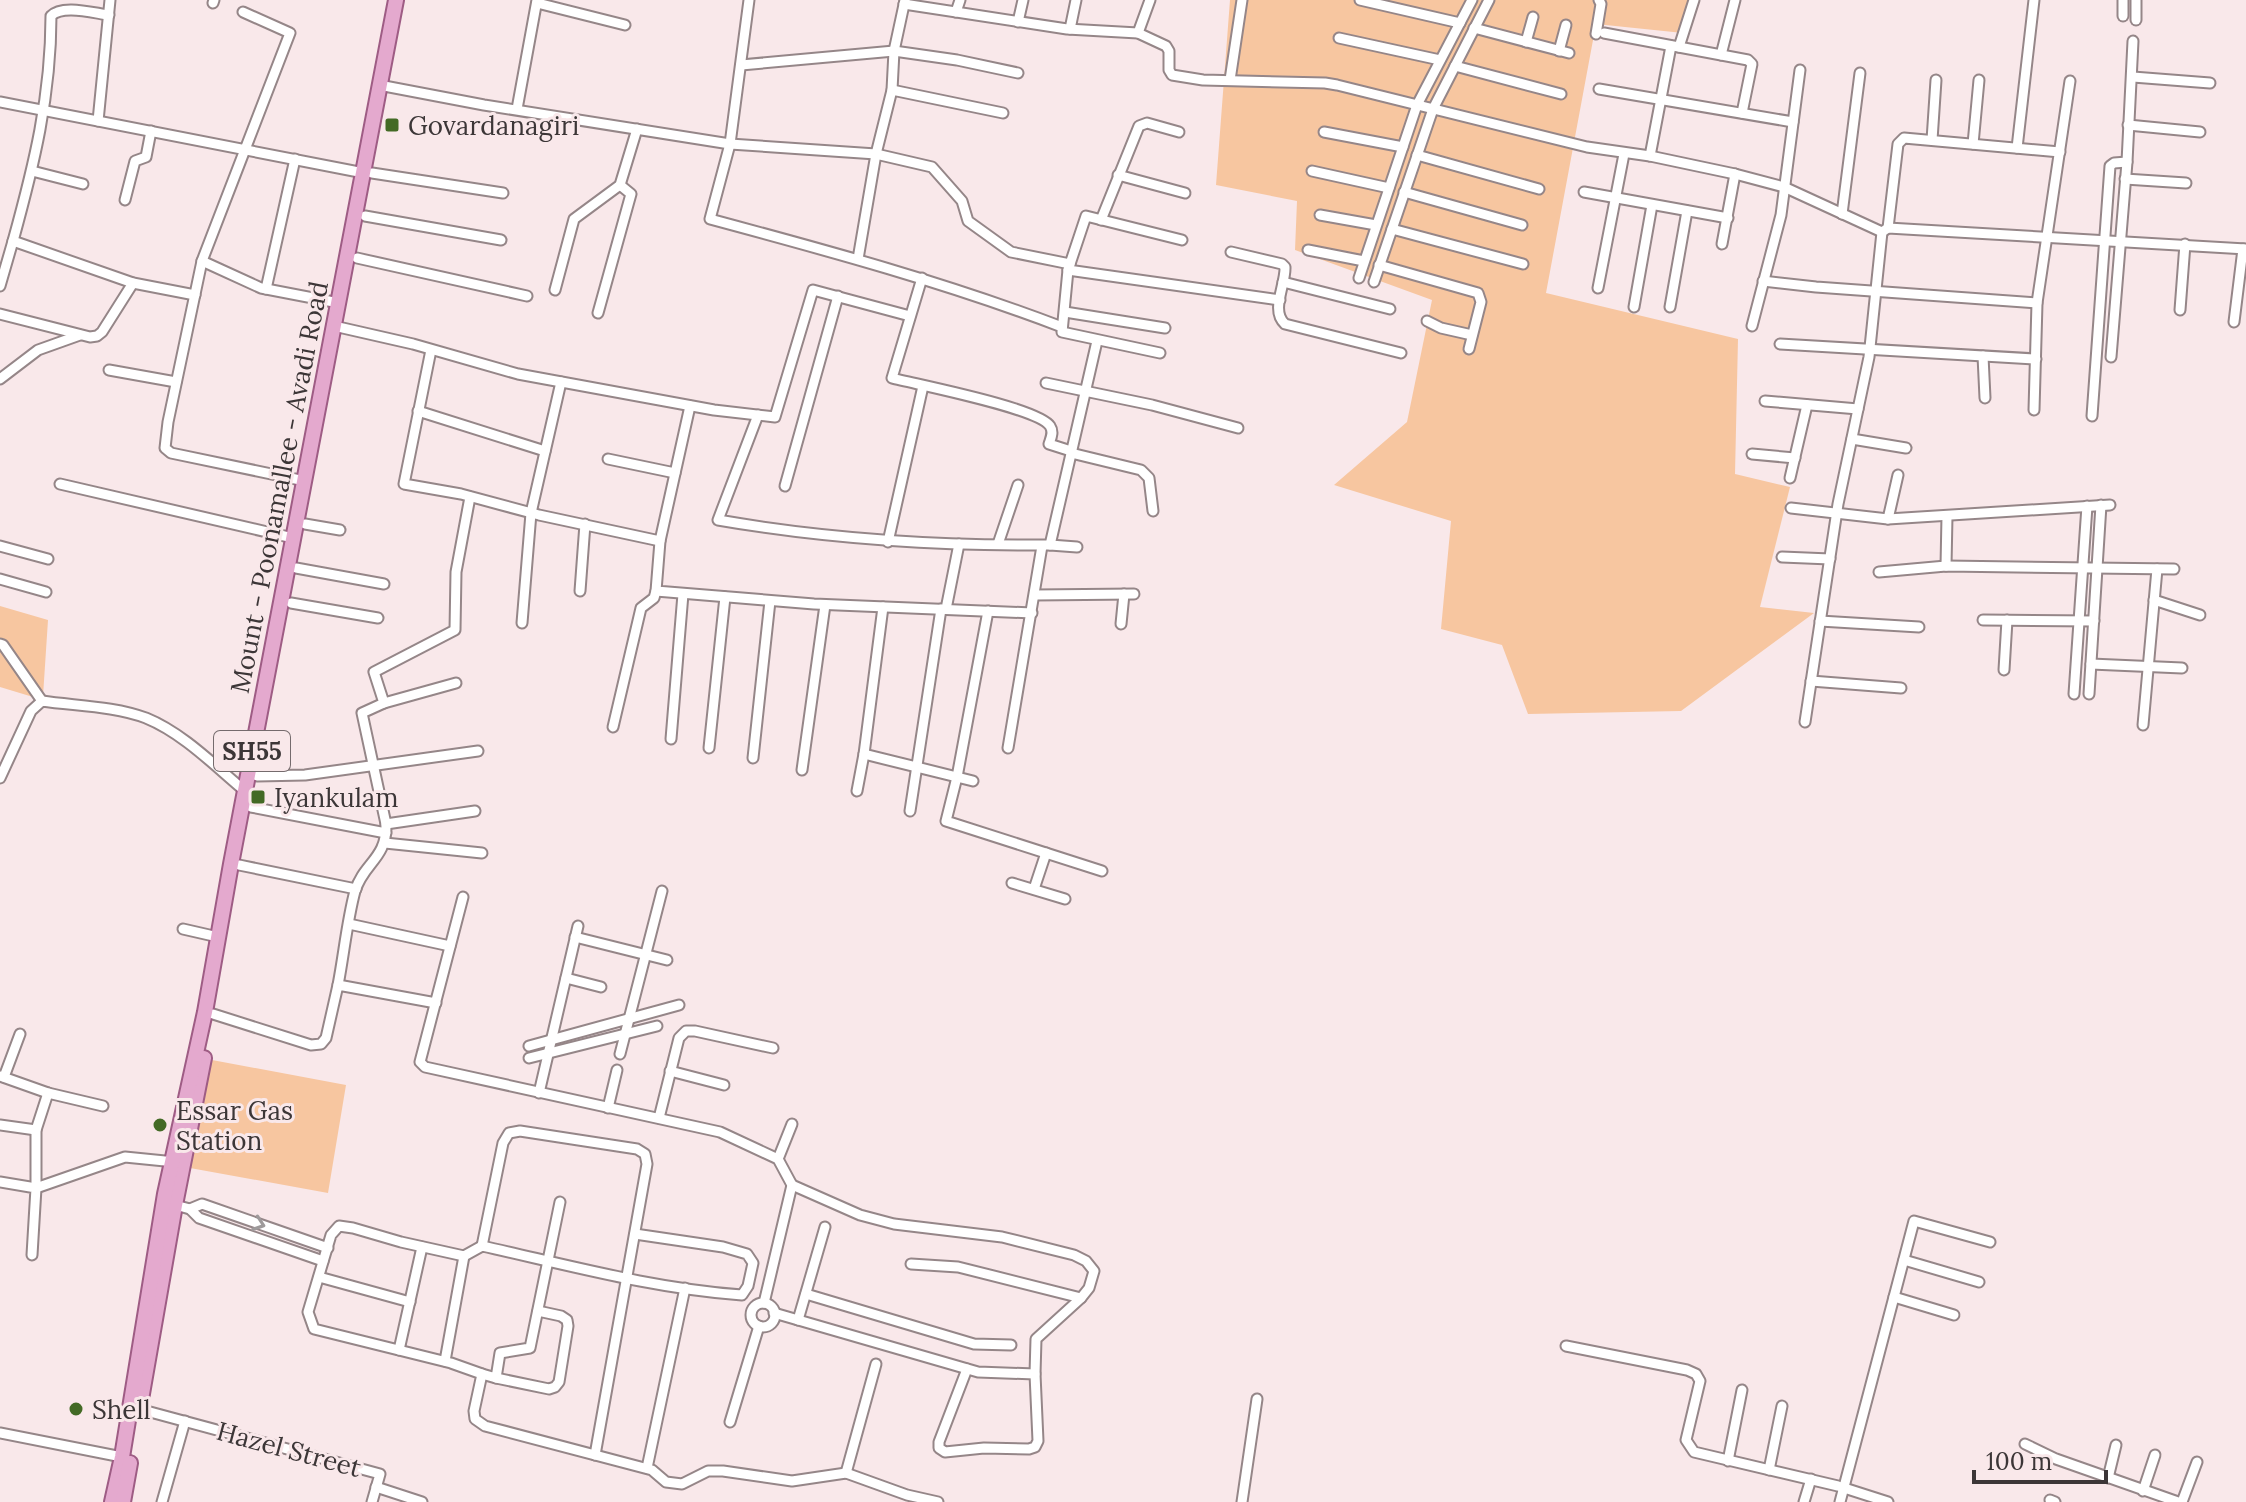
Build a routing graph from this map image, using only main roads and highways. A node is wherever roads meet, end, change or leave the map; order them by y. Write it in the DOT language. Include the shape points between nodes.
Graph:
graph roads {
  1 [pos="396,0"];
  2 [pos="404,0"];
  3 [pos="383,85"];
  4 [pos="368,173"];
  5 [pos="339,327"];
  6 [pos="250,798"];
  7 [pos="178,1162"];
  8 [pos="112,1502"];
  9 [pos="123,1502"];
  1 -- 3 [label="main road, Mount - Poonamallee - Avadi Road / SH55"];
  2 -- 3 [label="main road, Mount - Poonamallee - Avadi Road / SH55"];
  3 -- 4 [label="main road, Mount - Poonamallee - Avadi Road / SH55"];
  4 -- 5 [label="main road, Mount - Poonamallee - Avadi Road / SH55" via="365,216"];
  4 -- 5 [label="main road, Mount - Poonamallee - Avadi Road / SH55" via="339,303"];
  5 -- 6 [label="main road, Mount - Poonamallee - Avadi Road / SH55" via="293,538"];
  5 -- 6 [label="main road, Mount - Poonamallee - Avadi Road / SH55" via="291,603"];
  6 -- 7 [label="main road, Mount - Poonamallee - Avadi Road / SH55" via="218,937"];
  6 -- 7 [label="main road, Mount - Poonamallee - Avadi Road / SH55" via="213,1014"];
  7 -- 8 [label="main road, Mount - Poonamallee - Avadi Road / SH55"];
  7 -- 9 [label="main road, Mount - Poonamallee - Avadi Road / SH55"];
}
